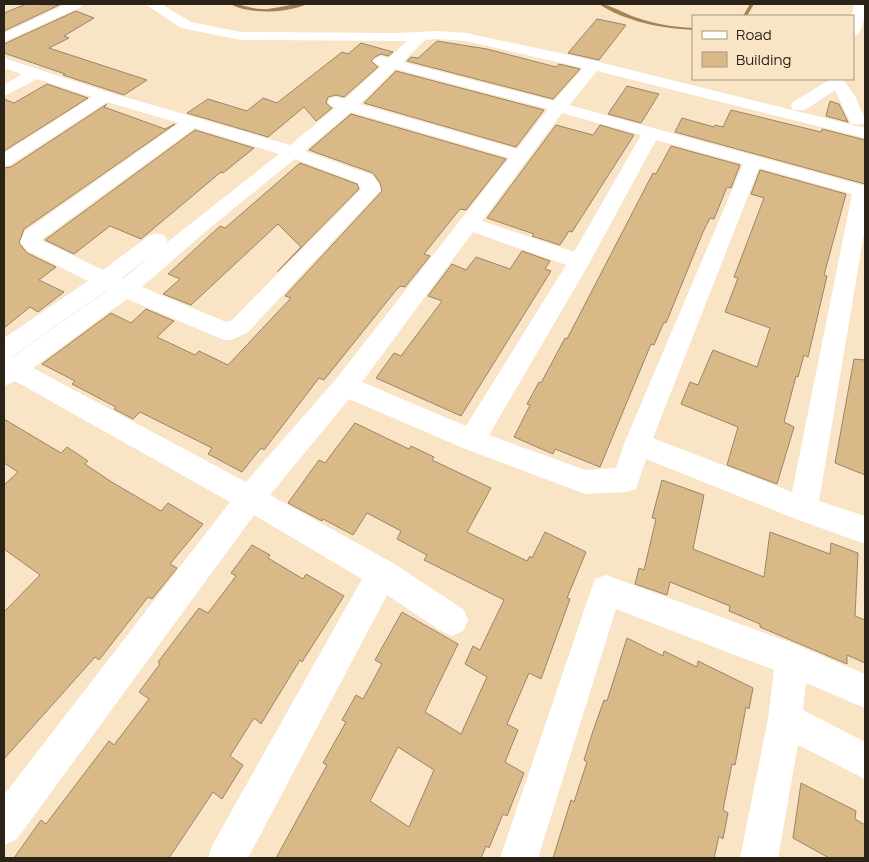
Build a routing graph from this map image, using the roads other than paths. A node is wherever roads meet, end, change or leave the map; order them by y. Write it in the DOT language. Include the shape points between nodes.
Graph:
graph roads {
  1 [pos="76,4"];
  2 [pos="152,4"];
  3 [pos="173,4"];
  4 [pos="862,4"];
  5 [pos="377,27"];
  6 [pos="421,28"];
  7 [pos="854,29"];
  8 [pos="4,38"];
  9 [pos="388,62"];
  10 [pos="4,63"];
  11 [pos="602,64"];
  12 [pos="36,73"];
  13 [pos="838,80"];
  14 [pos="4,91"];
  15 [pos="105,96"];
  16 [pos="342,104"];
  17 [pos="799,106"];
  18 [pos="558,107"];
  19 [pos="193,121"];
  20 [pos="863,125"];
  21 [pos="651,133"];
  22 [pos="286,150"];
  23 [pos="522,156"];
  24 [pos="4,161"];
  25 [pos="753,161"];
  26 [pos="863,191"];
  27 [pos="470,224"];
  28 [pos="579,262"];
  29 [pos="105,280"];
  30 [pos="126,289"];
  31 [pos="6,365"];
  32 [pos="345,386"];
  33 [pos="472,440"];
  34 [pos="637,444"];
  35 [pos="250,498"];
  36 [pos="803,509"];
  37 [pos="865,530"];
  38 [pos="382,574"];
  39 [pos="452,620"];
  40 [pos="792,660"];
  41 [pos="865,691"];
  42 [pos="785,719"];
  43 [pos="865,762"];
  44 [pos="4,826"];
  45 [pos="227,858"];
  46 [pos="519,858"];
  47 [pos="759,858"];
  1 -- 8 [label="street"];
  2 -- 5 [label="street" via="186,25 216,32 275,37"];
  3 -- 5 [label="street" via="204,20 223,24"];
  4 -- 7 [label="street"];
  5 -- 6 [label="street"];
  5 -- 9 [label="street"];
  6 -- 9 [label="street"];
  6 -- 11 [label="street"];
  9 -- 16 [label="street"];
  9 -- 18 [label="street"];
  10 -- 12 [label="street"];
  11 -- 17 [label="street"];
  11 -- 18 [label="street"];
  11 -- 20 [label="street"];
  12 -- 14 [label="street"];
  12 -- 15 [label="street"];
  13 -- 17 [label="street"];
  13 -- 20 [label="street"];
  15 -- 19 [label="street"];
  15 -- 24 [label="street"];
  16 -- 22 [label="street"];
  16 -- 23 [label="street"];
  17 -- 20 [label="street"];
  18 -- 21 [label="street"];
  18 -- 23 [label="street"];
  19 -- 22 [label="street"];
  19 -- 29 [label="street" via="32,236 30,242 35,246"];
  21 -- 25 [label="street"];
  21 -- 28 [label="street"];
  22 -- 29 [label="street"];
  22 -- 30 [label="street"];
  22 -- 30 [label="street" via="365,179 371,190 240,327 224,331"];
  23 -- 27 [label="street"];
  25 -- 26 [label="street"];
  25 -- 34 [label="street"];
  26 -- 36 [label="street"];
  27 -- 28 [label="street"];
  27 -- 32 [label="street"];
  28 -- 33 [label="street"];
  29 -- 30 [label="street"];
  29 -- 31 [label="street"];
  30 -- 31 [label="street"];
  31 -- 35 [label="street"];
  32 -- 33 [label="street"];
  32 -- 35 [label="street"];
  33 -- 34 [label="street" via="585,482 626,480"];
  34 -- 36 [label="street"];
  35 -- 38 [label="street"];
  35 -- 44 [label="street"];
  36 -- 37 [label="street"];
  38 -- 39 [label="street"];
  38 -- 45 [label="street"];
  40 -- 41 [label="street"];
  40 -- 42 [label="street"];
  40 -- 46 [label="street" via="606,590"];
  42 -- 43 [label="street"];
  42 -- 47 [label="street"];
}
